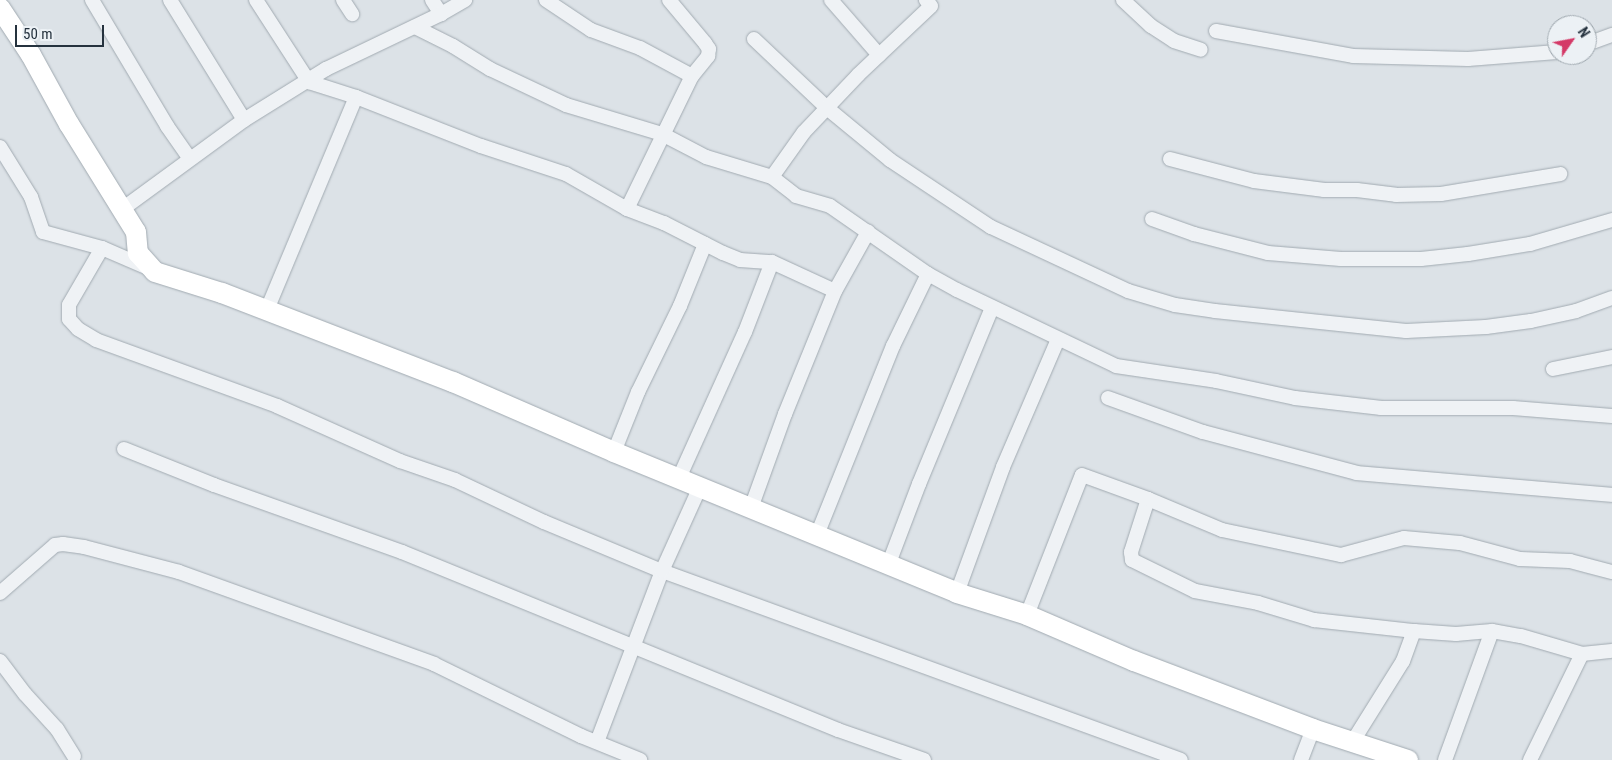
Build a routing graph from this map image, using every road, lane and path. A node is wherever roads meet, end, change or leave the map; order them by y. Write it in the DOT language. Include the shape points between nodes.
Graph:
graph roads {
  1 [pos="92,0"];
  2 [pos="170,0"];
  3 [pos="256,0"];
  4 [pos="343,0"];
  5 [pos="432,0"];
  6 [pos="465,0"];
  7 [pos="546,0"];
  8 [pos="669,0"];
  9 [pos="831,0"];
  10 [pos="926,0"];
  11 [pos="1123,0"];
  12 [pos="0,8"];
  13 [pos="352,14"];
  14 [pos="441,14"];
  15 [pos="415,27"];
  16 [pos="1216,31"];
  17 [pos="1612,35"];
  18 [pos="754,39"];
  19 [pos="1597,40"];
  20 [pos="1201,50"];
  21 [pos="1547,53"];
  22 [pos="879,55"];
  23 [pos="692,76"];
  24 [pos="309,82"];
  25 [pos="356,97"];
  26 [pos="827,108"];
  27 [pos="244,120"];
  28 [pos="662,134"];
  29 [pos="0,147"];
  30 [pos="189,158"];
  31 [pos="1170,160"];
  32 [pos="1560,174"];
  33 [pos="772,177"];
  34 [pos="627,209"];
  35 [pos="121,210"];
  36 [pos="1152,219"];
  37 [pos="1612,220"];
  38 [pos="868,232"];
  39 [pos="705,244"];
  40 [pos="102,248"];
  41 [pos="772,262"];
  42 [pos="156,272"];
  43 [pos="928,274"];
  44 [pos="835,291"];
  45 [pos="1612,298"];
  46 [pos="992,308"];
  47 [pos="266,312"];
  48 [pos="1058,339"];
  49 [pos="1612,357"];
  50 [pos="1553,369"];
  51 [pos="1108,398"];
  52 [pos="1612,416"];
  53 [pos="124,450"];
  54 [pos="614,452"];
  55 [pos="679,478"];
  56 [pos="700,486"];
  57 [pos="1612,495"];
  58 [pos="1148,499"];
  59 [pos="751,508"];
  60 [pos="817,535"];
  61 [pos="889,563"];
  62 [pos="662,571"];
  63 [pos="1612,572"];
  64 [pos="0,593"];
  65 [pos="957,593"];
  66 [pos="1027,615"];
  67 [pos="1414,631"];
  68 [pos="1492,632"];
  69 [pos="633,646"];
  70 [pos="1612,651"];
  71 [pos="1582,654"];
  72 [pos="0,661"];
  73 [pos="1313,729"];
  74 [pos="1353,741"];
  75 [pos="597,742"];
  76 [pos="74,756"];
  77 [pos="640,760"];
  78 [pos="924,760"];
  79 [pos="1181,760"];
  80 [pos="1301,760"];
  81 [pos="1408,760"];
  82 [pos="1445,760"];
  83 [pos="1530,760"];
  1 -- 30 [label="street"];
  2 -- 27 [label="street"];
  3 -- 24 [label="street"];
  4 -- 13 [label="street"];
  5 -- 14 [label="street"];
  6 -- 14 [label="street"];
  7 -- 23 [label="street" via="591,30 640,48"];
  8 -- 23 [label="street" via="709,49 708,56"];
  9 -- 22 [label="street"];
  10 -- 22 [label="street" via="931,6"];
  11 -- 20 [label="street" via="1151,26 1174,41"];
  12 -- 35 [label="street"];
  14 -- 15 [label="street"];
  15 -- 24 [label="street" via="326,69"];
  15 -- 28 [label="street" via="490,69 566,105"];
  16 -- 21 [label="street" via="1354,56 1468,59"];
  17 -- 19 [label="street"];
  18 -- 26 [label="street"];
  22 -- 26 [label="street"];
  23 -- 28 [label="street"];
  24 -- 25 [label="street"];
  24 -- 27 [label="street"];
  25 -- 34 [label="street" via="481,146 566,174"];
  25 -- 47 [label="street"];
  26 -- 33 [label="street" via="804,132"];
  26 -- 45 [label="street" via="890,160 991,227 1128,291 1175,304 1406,331 1531,321 1576,311"];
  27 -- 30 [label="street"];
  28 -- 33 [label="street" via="706,157"];
  28 -- 34 [label="street"];
  29 -- 40 [label="street" via="31,197 43,232"];
  30 -- 35 [label="street"];
  31 -- 32 [label="street" via="1254,181 1396,195 1441,194"];
  33 -- 38 [label="street" via="796,196 830,206"];
  34 -- 39 [label="street"];
  35 -- 42 [label="street" via="136,232 138,253"];
  36 -- 37 [label="street" via="1194,234 1268,253 1340,259 1421,259 1468,254 1530,244"];
  38 -- 43 [label="street"];
  38 -- 44 [label="street"];
  39 -- 41 [label="street" via="740,260"];
  39 -- 54 [label="street"];
  40 -- 42 [label="street"];
  40 -- 62 [label="street" via="69,305 69,319 96,340 277,406"];
  41 -- 44 [label="street"];
  41 -- 55 [label="street" via="745,332"];
  42 -- 47 [label="street" via="222,293"];
  43 -- 46 [label="street"];
  43 -- 60 [label="street" via="893,346"];
  44 -- 59 [label="street"];
  46 -- 48 [label="street"];
  46 -- 61 [label="street"];
  47 -- 54 [label="street" via="453,382"];
  48 -- 52 [label="street" via="1116,366 1216,381 1295,398 1381,408 1513,408"];
  48 -- 65 [label="street" via="1006,458"];
  49 -- 50 [label="street"];
  51 -- 57 [label="street" via="1203,432 1357,473"];
  53 -- 69 [label="street" via="402,552"];
  54 -- 55 [label="street"];
  55 -- 56 [label="street"];
  56 -- 59 [label="street"];
  56 -- 62 [label="street"];
  58 -- 63 [label="street" via="1222,530 1341,555 1404,538 1460,544 1520,558 1570,561"];
  58 -- 66 [label="street" via="1082,475"];
  58 -- 67 [label="street" via="1130,552 1138,565 1195,591 1258,603 1314,620"];
  59 -- 60 [label="street"];
  60 -- 61 [label="street"];
  61 -- 65 [label="street"];
  62 -- 69 [label="street"];
  62 -- 79 [label="street"];
  64 -- 75 [label="street" via="55,545 84,547 179,572 434,664"];
  65 -- 66 [label="street"];
  66 -- 73 [label="street" via="1134,661"];
  67 -- 68 [label="street"];
  67 -- 74 [label="street" via="1402,661"];
  68 -- 71 [label="street" via="1521,636"];
  68 -- 82 [label="street"];
  69 -- 75 [label="street"];
  69 -- 78 [label="street" via="838,730"];
  70 -- 71 [label="street"];
  71 -- 83 [label="street"];
  72 -- 76 [label="street" via="57,729"];
  73 -- 74 [label="street"];
  73 -- 80 [label="street"];
  74 -- 81 [label="street"];
  75 -- 77 [label="street"];
}
